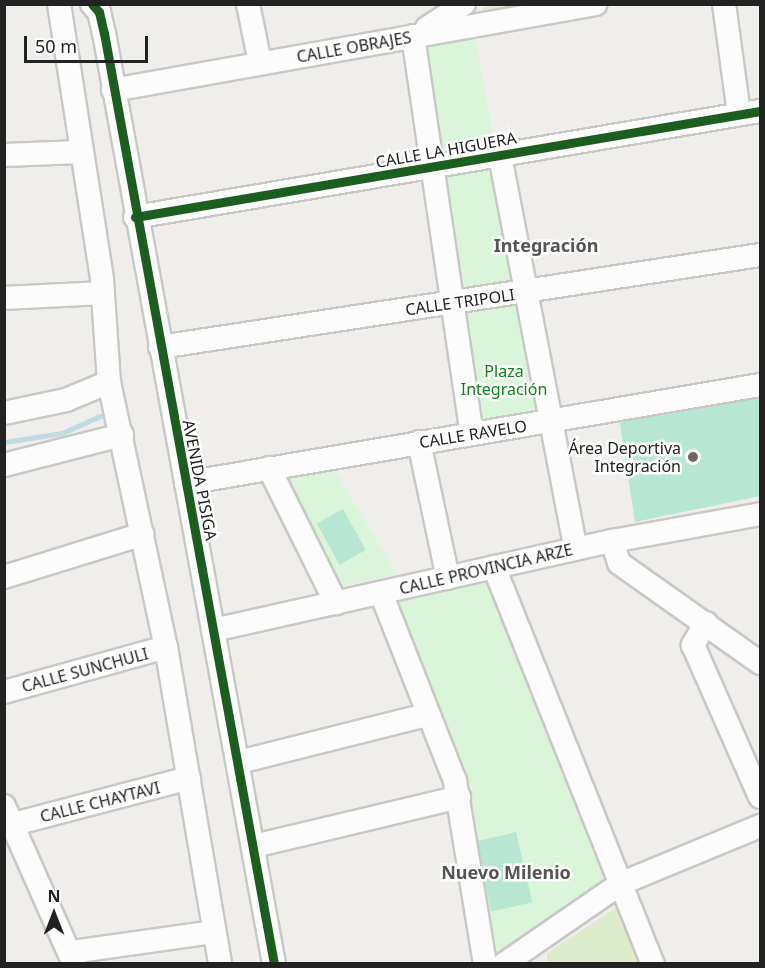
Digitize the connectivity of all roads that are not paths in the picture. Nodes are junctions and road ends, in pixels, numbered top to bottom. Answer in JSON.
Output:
{"nodes":[{"id":1,"x":59,"y":4,"type":"edge"},
{"id":2,"x":92,"y":4,"type":"edge"},
{"id":3,"x":248,"y":4,"type":"edge"},
{"id":4,"x":464,"y":4,"type":"edge"},
{"id":5,"x":596,"y":4,"type":"edge"},
{"id":6,"x":724,"y":4,"type":"edge"},
{"id":7,"x":413,"y":36,"type":"junction"},
{"id":8,"x":260,"y":63,"type":"junction"},
{"id":9,"x":113,"y":90,"type":"junction"},
{"id":10,"x":750,"y":112,"type":"edge"},
{"id":11,"x":82,"y":152,"type":"junction"},
{"id":12,"x":4,"y":155,"type":"edge"},
{"id":13,"x":500,"y":156,"type":"junction"},
{"id":14,"x":433,"y":168,"type":"junction"},
{"id":15,"x":135,"y":217,"type":"junction"},
{"id":16,"x":760,"y":255,"type":"edge"},
{"id":17,"x":525,"y":292,"type":"junction"},
{"id":18,"x":103,"y":293,"type":"junction"},
{"id":19,"x":4,"y":298,"type":"edge"},
{"id":20,"x":453,"y":302,"type":"junction"},
{"id":21,"x":160,"y":347,"type":"junction"},
{"id":22,"x":110,"y":382,"type":"junction"},
{"id":23,"x":760,"y":385,"type":"edge"},
{"id":24,"x":4,"y":413,"type":"edge"},
{"id":25,"x":550,"y":421,"type":"junction"},
{"id":26,"x":472,"y":434,"type":"junction"},
{"id":27,"x":122,"y":435,"type":"junction"},
{"id":28,"x":419,"y":442,"type":"junction"},
{"id":29,"x":4,"y":465,"type":"edge"},
{"id":30,"x":270,"y":468,"type":"junction"},
{"id":31,"x":186,"y":483,"type":"junction"},
{"id":32,"x":760,"y":514,"type":"edge"},
{"id":33,"x":143,"y":534,"type":"junction"},
{"id":34,"x":612,"y":541,"type":"junction"},
{"id":35,"x":576,"y":549,"type":"junction"},
{"id":36,"x":494,"y":567,"type":"junction"},
{"id":37,"x":4,"y":577,"type":"edge"},
{"id":38,"x":448,"y":578,"type":"junction"},
{"id":39,"x":381,"y":593,"type":"junction"},
{"id":40,"x":336,"y":603,"type":"junction"},
{"id":41,"x":706,"y":623,"type":"junction"},
{"id":42,"x":213,"y":630,"type":"junction"},
{"id":43,"x":166,"y":647,"type":"junction"},
{"id":44,"x":760,"y":663,"type":"edge"},
{"id":45,"x":4,"y":692,"type":"edge"},
{"id":46,"x":426,"y":715,"type":"junction"},
{"id":47,"x":239,"y":762,"type":"junction"},
{"id":48,"x":189,"y":778,"type":"junction"},
{"id":49,"x":459,"y":797,"type":"junction"},
{"id":50,"x":760,"y":797,"type":"edge"},
{"id":51,"x":7,"y":815,"type":"edge"},
{"id":52,"x":760,"y":826,"type":"edge"},
{"id":53,"x":254,"y":846,"type":"junction"},
{"id":54,"x":620,"y":884,"type":"junction"},
{"id":55,"x":213,"y":932,"type":"junction"},
{"id":56,"x":537,"y":940,"type":"junction"},
{"id":57,"x":72,"y":958,"type":"edge"},
{"id":58,"x":220,"y":963,"type":"edge"},
{"id":59,"x":274,"y":963,"type":"edge"},
{"id":60,"x":485,"y":963,"type":"edge"},
{"id":61,"x":504,"y":963,"type":"edge"},
{"id":62,"x":537,"y":963,"type":"edge"},
{"id":63,"x":653,"y":963,"type":"edge"}],
"edges":[{"from":1,"to":11,"type":"street"},
{"from":2,"to":9,"type":"street","name":"AVENIDA PISIGA"},
{"from":3,"to":8,"type":"street"},
{"from":4,"to":7,"type":"street"},
{"from":5,"to":7,"type":"street","name":"CALLE OBRAJES"},
{"from":6,"to":10,"type":"street"},
{"from":7,"to":8,"type":"street","name":"CALLE OBRAJES"},
{"from":7,"to":14,"type":"street"},
{"from":8,"to":9,"type":"street","name":"CALLE OBRAJES"},
{"from":9,"to":15,"type":"street","name":"AVENIDA PISIGA"},
{"from":10,"to":13,"type":"street","name":"CALLE LA HIGUERA"},
{"from":11,"to":12,"type":"street"},
{"from":11,"to":18,"type":"street"},
{"from":13,"to":14,"type":"street","name":"CALLE LA HIGUERA"},
{"from":13,"to":17,"type":"street"},
{"from":14,"to":15,"type":"street","name":"CALLE LA HIGUERA"},
{"from":14,"to":20,"type":"street"},
{"from":15,"to":21,"type":"street","name":"AVENIDA PISIGA"},
{"from":16,"to":17,"type":"street","name":"CALLE TRIPOLI"},
{"from":17,"to":20,"type":"street","name":"CALLE TRIPOLI"},
{"from":17,"to":25,"type":"street"},
{"from":18,"to":19,"type":"street"},
{"from":18,"to":22,"type":"street"},
{"from":20,"to":21,"type":"street","name":"CALLE TRIPOLI"},
{"from":20,"to":26,"type":"street"},
{"from":21,"to":31,"type":"street","name":"AVENIDA PISIGA"},
{"from":22,"to":24,"type":"street"},
{"from":22,"to":27,"type":"street"},
{"from":23,"to":25,"type":"street","name":"CALLE RAVELO"},
{"from":25,"to":26,"type":"street","name":"CALLE RAVELO"},
{"from":25,"to":35,"type":"street"},
{"from":26,"to":28,"type":"street","name":"CALLE RAVELO"},
{"from":27,"to":29,"type":"street"},
{"from":27,"to":33,"type":"street"},
{"from":28,"to":30,"type":"street","name":"CALLE RAVELO"},
{"from":28,"to":38,"type":"street"},
{"from":30,"to":31,"type":"street","name":"CALLE RAVELO"},
{"from":30,"to":40,"type":"street"},
{"from":31,"to":42,"type":"street","name":"AVENIDA PISIGA"},
{"from":32,"to":34,"type":"street","name":"CALLE PROVINCIA ARZE"},
{"from":33,"to":37,"type":"street"},
{"from":33,"to":43,"type":"street"},
{"from":34,"to":35,"type":"street","name":"CALLE PROVINCIA ARZE"},
{"from":34,"to":41,"type":"street"},
{"from":35,"to":36,"type":"street","name":"CALLE PROVINCIA ARZE"},
{"from":36,"to":38,"type":"street","name":"CALLE PROVINCIA ARZE"},
{"from":36,"to":54,"type":"street"},
{"from":38,"to":39,"type":"street","name":"CALLE PROVINCIA ARZE"},
{"from":39,"to":40,"type":"street","name":"CALLE PROVINCIA ARZE"},
{"from":39,"to":46,"type":"street"},
{"from":40,"to":42,"type":"street","name":"CALLE PROVINCIA ARZE"},
{"from":41,"to":44,"type":"street"},
{"from":41,"to":50,"type":"street"},
{"from":42,"to":47,"type":"street","name":"AVENIDA PISIGA"},
{"from":43,"to":45,"type":"street","name":"CALLE SUNCHULI"},
{"from":43,"to":48,"type":"street"},
{"from":46,"to":47,"type":"street"},
{"from":46,"to":49,"type":"street"},
{"from":47,"to":53,"type":"street","name":"AVENIDA PISIGA"},
{"from":48,"to":51,"type":"street","name":"CALLE CHAYTAVI"},
{"from":48,"to":55,"type":"street"},
{"from":49,"to":53,"type":"street"},
{"from":49,"to":60,"type":"street"},
{"from":51,"to":57,"type":"street"},
{"from":52,"to":54,"type":"street"},
{"from":53,"to":59,"type":"street","name":"AVENIDA PISIGA"},
{"from":54,"to":56,"type":"street"},
{"from":54,"to":63,"type":"street"},
{"from":55,"to":57,"type":"street"},
{"from":55,"to":58,"type":"street"},
{"from":56,"to":61,"type":"street"},
{"from":56,"to":62,"type":"street"}]}
